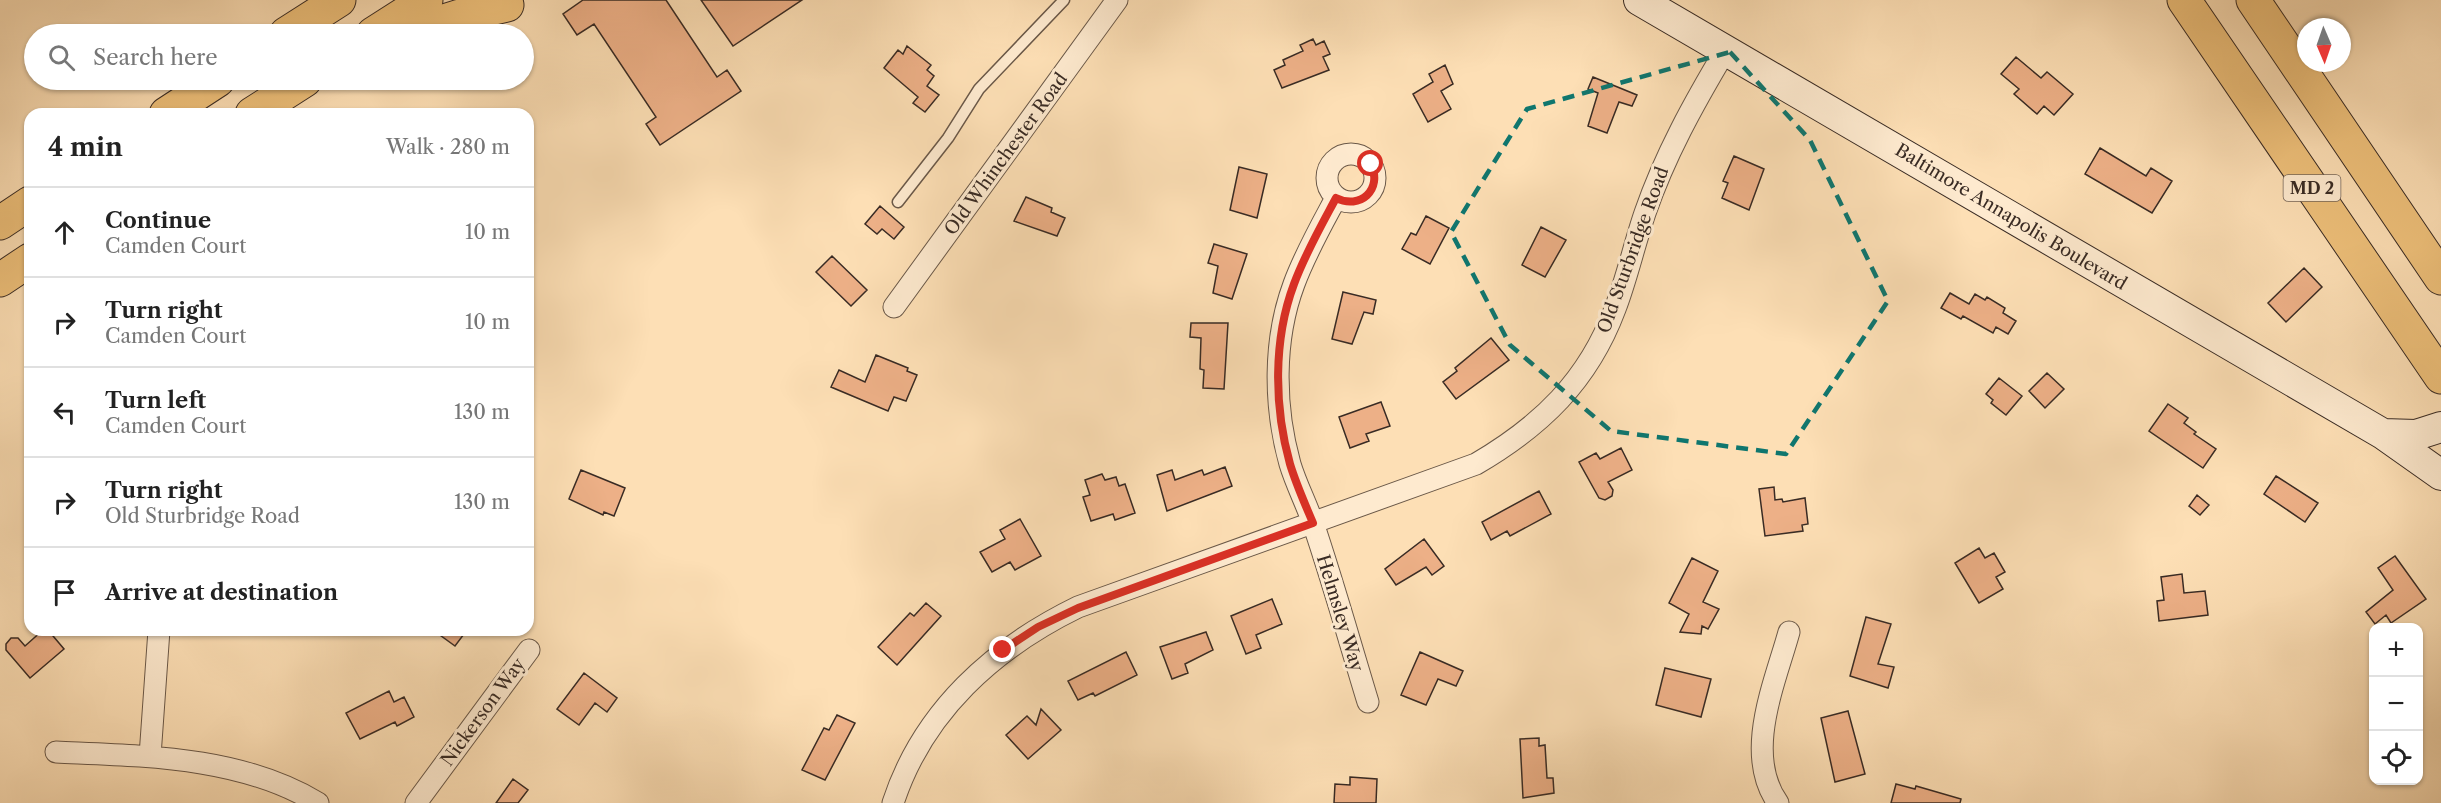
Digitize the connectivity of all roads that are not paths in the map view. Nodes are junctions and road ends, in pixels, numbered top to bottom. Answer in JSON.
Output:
{"nodes":[{"id":1,"x":339,"y":0,"type":"edge"},
{"id":2,"x":426,"y":0,"type":"edge"},
{"id":3,"x":1064,"y":0,"type":"edge"},
{"id":4,"x":1117,"y":0,"type":"edge"},
{"id":5,"x":1639,"y":0,"type":"edge"},
{"id":6,"x":2253,"y":0,"type":"edge"},
{"id":7,"x":2264,"y":0,"type":"edge"},
{"id":8,"x":507,"y":2,"type":"edge"},
{"id":9,"x":2188,"y":9,"type":"edge"},
{"id":10,"x":302,"y":24,"type":"edge"},
{"id":11,"x":389,"y":24,"type":"edge"},
{"id":12,"x":435,"y":24,"type":"edge"},
{"id":13,"x":1725,"y":51,"type":"junction"},
{"id":14,"x":203,"y":90,"type":"edge"},
{"id":15,"x":289,"y":90,"type":"edge"},
{"id":16,"x":2317,"y":93,"type":"junction"},
{"id":17,"x":175,"y":108,"type":"edge"},
{"id":18,"x":261,"y":108,"type":"edge"},
{"id":19,"x":1336,"y":198,"type":"dead end"},
{"id":20,"x":898,"y":202,"type":"dead end"},
{"id":21,"x":24,"y":207,"type":"edge"},
{"id":22,"x":0,"y":223,"type":"edge"},
{"id":23,"x":24,"y":264,"type":"edge"},
{"id":24,"x":2441,"y":278,"type":"edge"},
{"id":25,"x":0,"y":280,"type":"edge"},
{"id":26,"x":894,"y":307,"type":"dead end"},
{"id":27,"x":2441,"y":376,"type":"edge"},
{"id":28,"x":2441,"y":427,"type":"edge"},
{"id":29,"x":2383,"y":434,"type":"junction"},
{"id":30,"x":2441,"y":475,"type":"edge"},
{"id":31,"x":1313,"y":523,"type":"junction"},
{"id":32,"x":1789,"y":632,"type":"dead end"},
{"id":33,"x":159,"y":636,"type":"edge"},
{"id":34,"x":529,"y":650,"type":"dead end"},
{"id":35,"x":1368,"y":702,"type":"dead end"},
{"id":36,"x":56,"y":752,"type":"dead end"},
{"id":37,"x":150,"y":756,"type":"junction"},
{"id":38,"x":318,"y":803,"type":"edge"},
{"id":39,"x":416,"y":803,"type":"edge"},
{"id":40,"x":893,"y":803,"type":"edge"},
{"id":41,"x":1778,"y":803,"type":"edge"}],
"edges":[{"from":1,"to":10,"type":"highway"},
{"from":2,"to":11,"type":"highway"},
{"from":3,"to":20,"type":"lane"},
{"from":4,"to":26,"type":"street","name":"Old Whinchester Road"},
{"from":5,"to":13,"type":"street","name":"Baltimore Annapolis Boulevard"},
{"from":6,"to":16,"type":"highway"},
{"from":7,"to":16,"type":"highway"},
{"from":8,"to":12,"type":"highway"},
{"from":9,"to":27,"type":"highway","number":"MD 2"},
{"from":13,"to":29,"type":"street","name":"Baltimore Annapolis Boulevard"},
{"from":13,"to":31,"type":"street","name":"Old Sturbridge Road"},
{"from":14,"to":17,"type":"highway"},
{"from":15,"to":18,"type":"highway"},
{"from":16,"to":24,"type":"highway","number":"MD 2"},
{"from":19,"to":31,"type":"street","name":"Helmsley Way"},
{"from":21,"to":22,"type":"highway"},
{"from":23,"to":25,"type":"highway"},
{"from":28,"to":29,"type":"street","name":"Baltimore Annapolis Boulevard"},
{"from":29,"to":30,"type":"street","name":"Baltimore Annapolis Boulevard"},
{"from":31,"to":35,"type":"street","name":"Helmsley Way"},
{"from":31,"to":40,"type":"street","name":"Old Sturbridge Road"},
{"from":32,"to":41,"type":"street"},
{"from":33,"to":37,"type":"street"},
{"from":34,"to":39,"type":"street","name":"Nickerson Way"},
{"from":36,"to":37,"type":"street"},
{"from":37,"to":38,"type":"street"}]}
